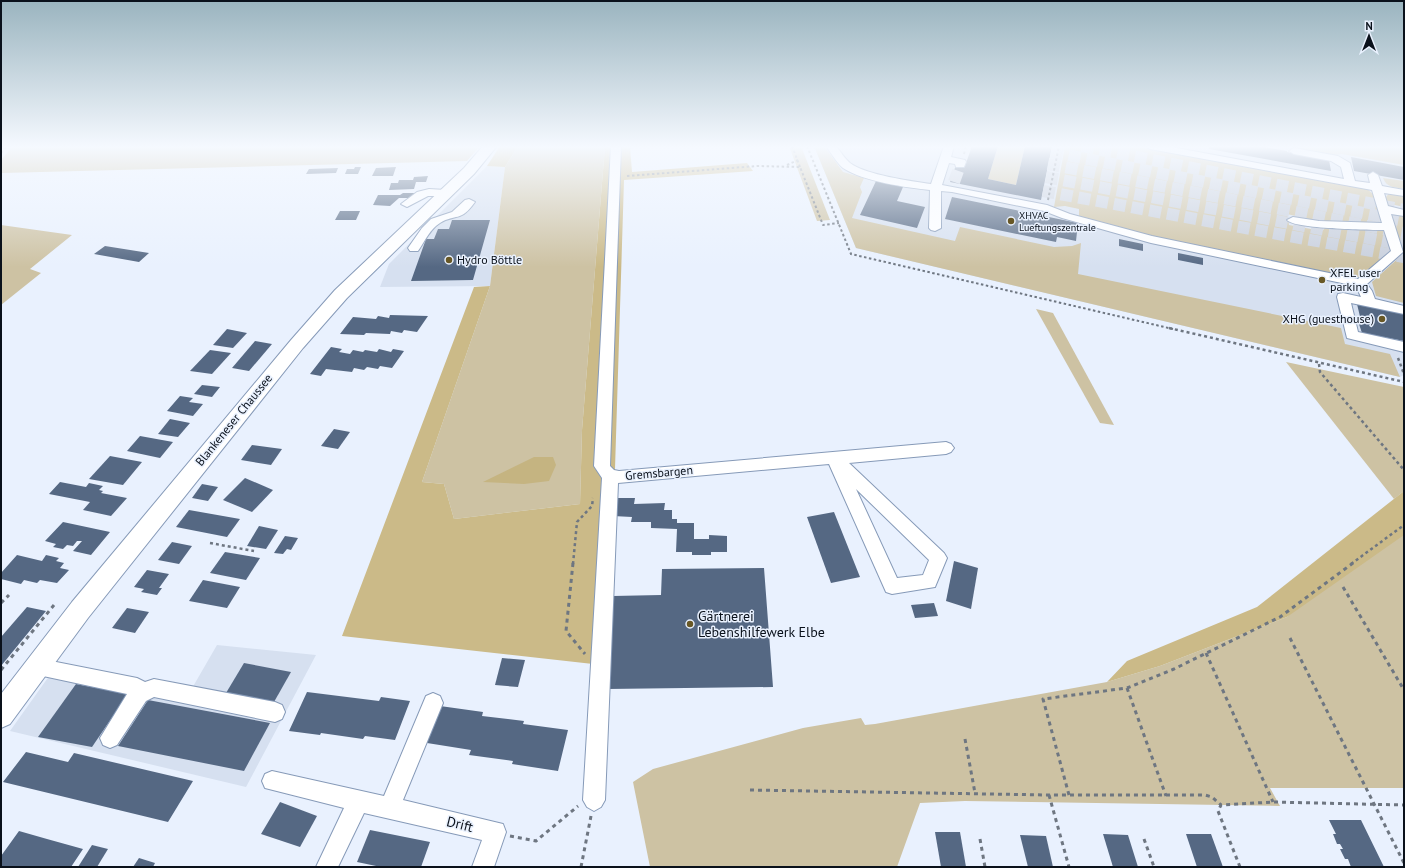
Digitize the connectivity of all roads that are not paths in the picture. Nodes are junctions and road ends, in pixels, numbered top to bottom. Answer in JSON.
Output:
{"nodes":[{"id":1,"x":936,"y":186,"type":"edge"},
{"id":2,"x":453,"y":187,"type":"edge"},
{"id":3,"x":614,"y":187,"type":"edge"},
{"id":4,"x":959,"y":187,"type":"edge"},
{"id":5,"x":1373,"y":187,"type":"edge"},
{"id":6,"x":1376,"y":187,"type":"junction"},
{"id":7,"x":446,"y":193,"type":"junction"},
{"id":8,"x":1404,"y":193,"type":"edge"},
{"id":9,"x":469,"y":202,"type":"dead end"},
{"id":10,"x":407,"y":204,"type":"dead end"},
{"id":11,"x":1384,"y":209,"type":"junction"},
{"id":12,"x":1404,"y":213,"type":"edge"},
{"id":13,"x":429,"y":219,"type":"junction"},
{"id":14,"x":1293,"y":220,"type":"dead end"},
{"id":15,"x":1389,"y":227,"type":"junction"},
{"id":16,"x":935,"y":228,"type":"dead end"},
{"id":17,"x":414,"y":248,"type":"dead end"},
{"id":18,"x":1360,"y":283,"type":"junction"},
{"id":19,"x":1369,"y":303,"type":"junction"},
{"id":20,"x":1404,"y":310,"type":"edge"},
{"id":21,"x":1404,"y":347,"type":"edge"},
{"id":22,"x":946,"y":448,"type":"dead end"},
{"id":23,"x":834,"y":458,"type":"junction"},
{"id":24,"x":608,"y":474,"type":"junction"},
{"id":25,"x":36,"y":667,"type":"junction"},
{"id":26,"x":139,"y":694,"type":"junction"},
{"id":27,"x":433,"y":703,"type":"dead end"},
{"id":28,"x":275,"y":712,"type":"dead end"},
{"id":29,"x":1,"y":715,"type":"edge"},
{"id":30,"x":110,"y":738,"type":"dead end"},
{"id":31,"x":272,"y":781,"type":"dead end"},
{"id":32,"x":359,"y":800,"type":"junction"},
{"id":33,"x":584,"y":806,"type":"road end"},
{"id":34,"x":390,"y":807,"type":"junction"},
{"id":35,"x":327,"y":867,"type":"edge"},
{"id":36,"x":483,"y":867,"type":"edge"}],
"edges":[{"from":1,"to":16,"type":"street"},
{"from":2,"to":7,"type":"main road","name":"Blankeneser Chaussee"},
{"from":3,"to":24,"type":"street"},
{"from":4,"to":18,"type":"street"},
{"from":5,"to":6,"type":"street"},
{"from":6,"to":8,"type":"street"},
{"from":6,"to":11,"type":"street"},
{"from":7,"to":10,"type":"street"},
{"from":7,"to":13,"type":"main road","name":"Blankeneser Chaussee"},
{"from":9,"to":13,"type":"street"},
{"from":11,"to":12,"type":"street"},
{"from":11,"to":15,"type":"street"},
{"from":13,"to":17,"type":"street"},
{"from":13,"to":25,"type":"main road","name":"Blankeneser Chaussee"},
{"from":14,"to":15,"type":"street"},
{"from":15,"to":18,"type":"street"},
{"from":18,"to":19,"type":"street"},
{"from":19,"to":20,"type":"street"},
{"from":19,"to":21,"type":"street"},
{"from":22,"to":23,"type":"street","name":"Gremsbargen"},
{"from":23,"to":23,"type":"street"},
{"from":23,"to":24,"type":"street","name":"Gremsbargen"},
{"from":24,"to":33,"type":"street"},
{"from":25,"to":26,"type":"street"},
{"from":25,"to":29,"type":"main road","name":"Blankeneser Chaussee"},
{"from":26,"to":28,"type":"street"},
{"from":26,"to":30,"type":"street"},
{"from":27,"to":34,"type":"street"},
{"from":31,"to":32,"type":"street","name":"Drift"},
{"from":32,"to":34,"type":"street","name":"Drift"},
{"from":32,"to":35,"type":"street"},
{"from":34,"to":36,"type":"street","name":"Drift"}]}
